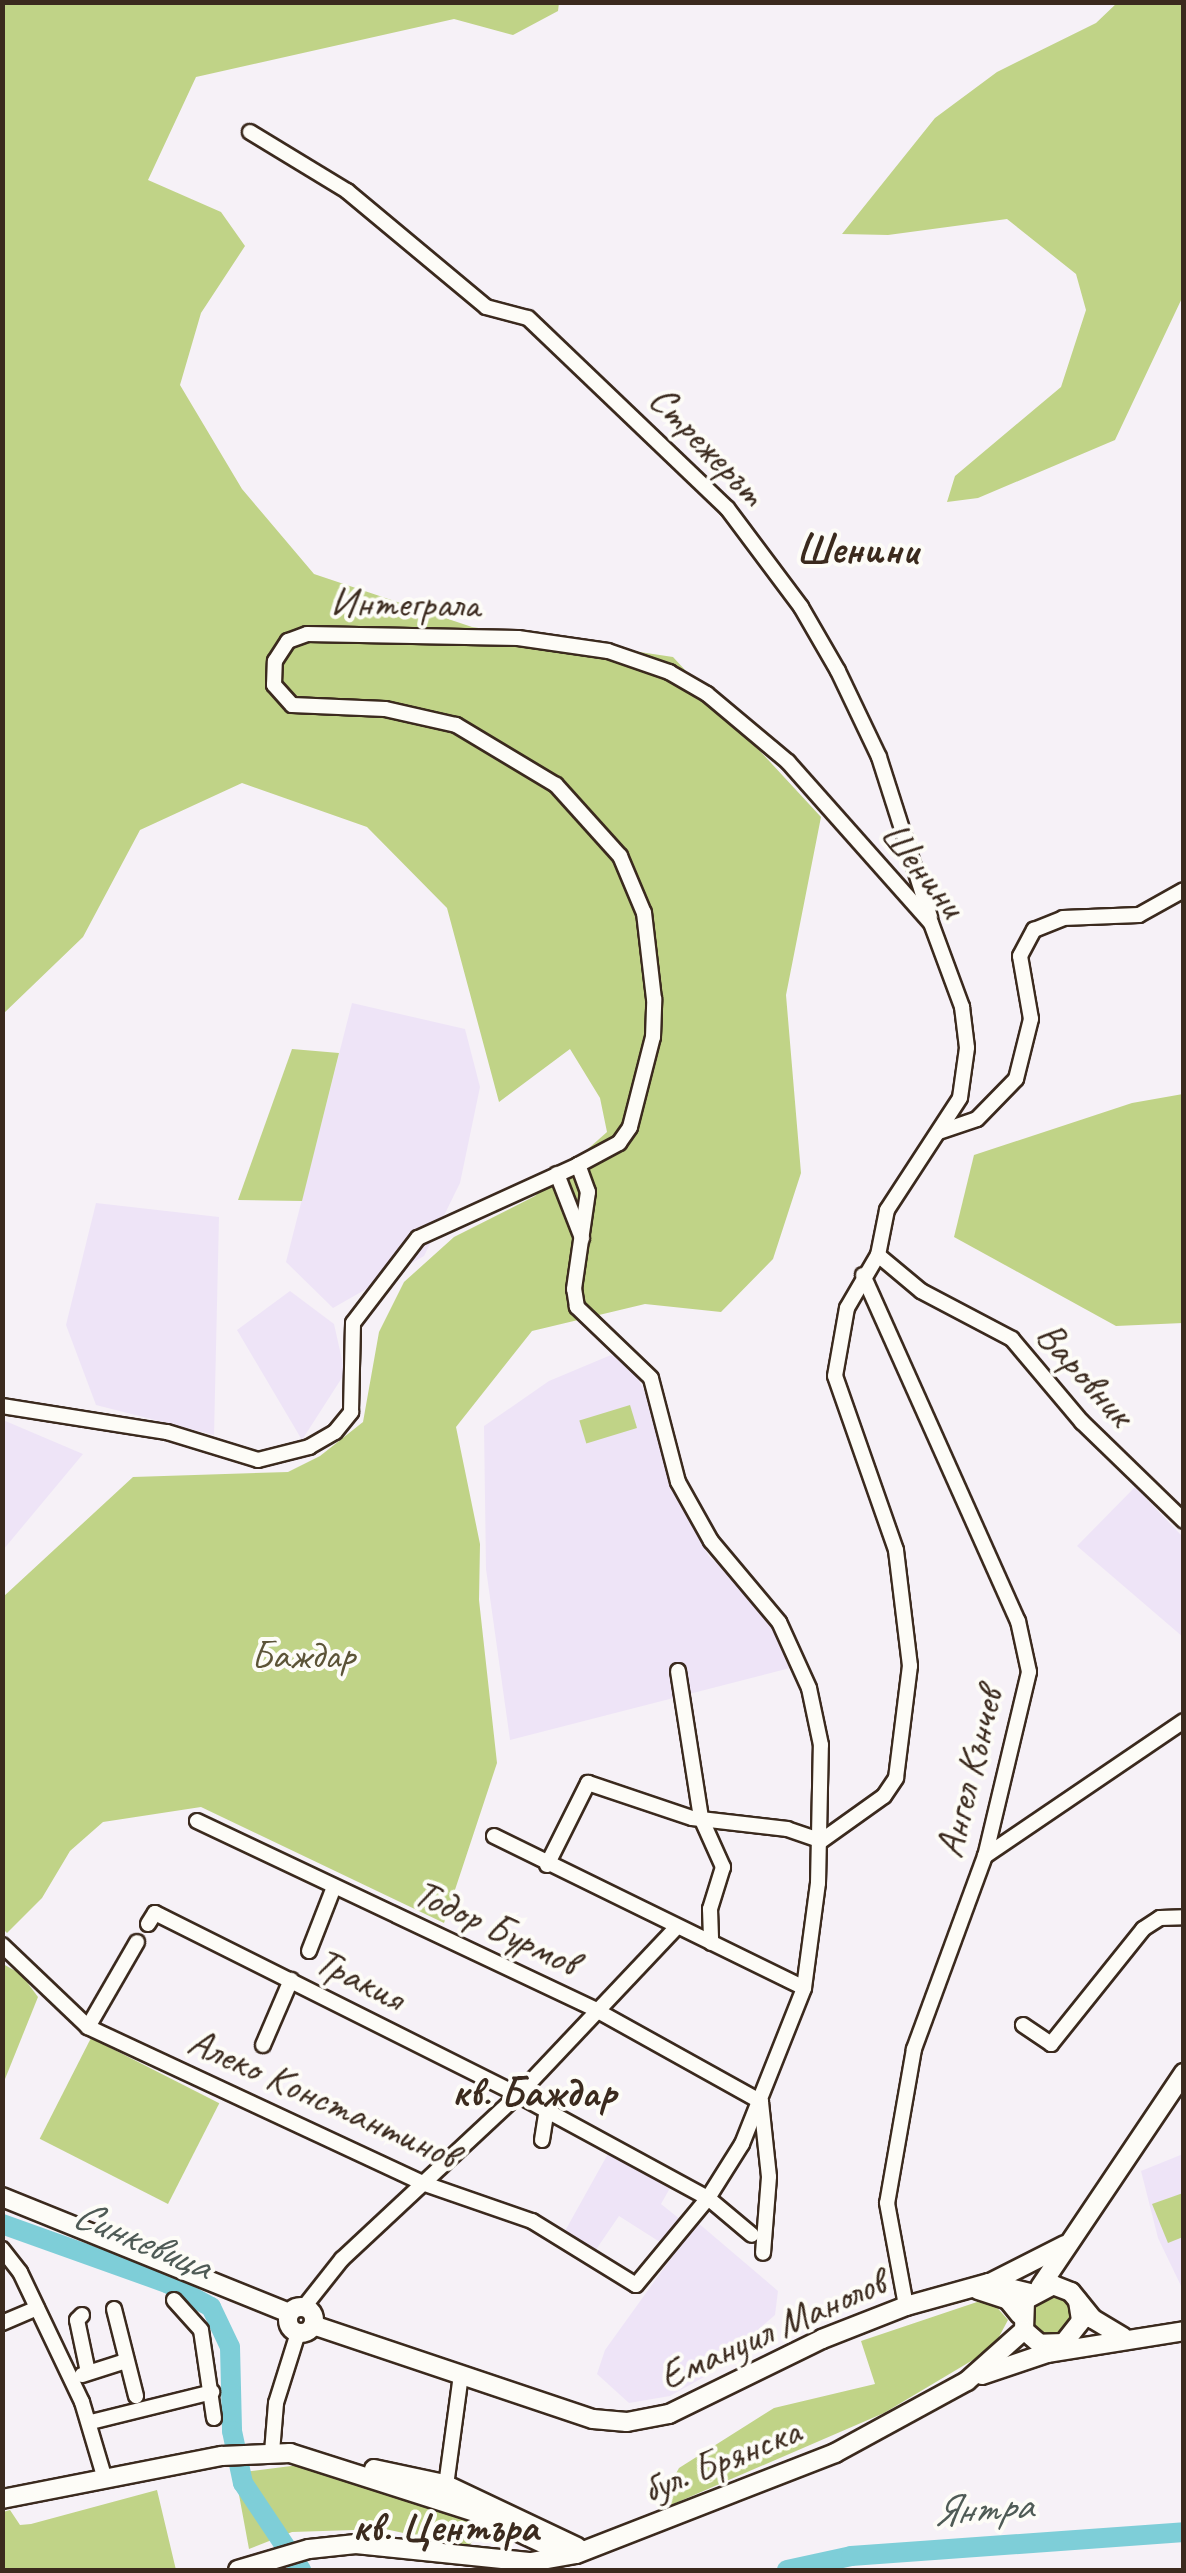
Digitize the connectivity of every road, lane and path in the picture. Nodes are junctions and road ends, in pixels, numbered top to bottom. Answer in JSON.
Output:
{"nodes":[{"id":1,"x":250,"y":132,"type":"dead end"},
{"id":2,"x":842,"y":822,"type":"joint"},
{"id":3,"x":1184,"y":890,"type":"edge"},
{"id":4,"x":931,"y":923,"type":"junction"},
{"id":5,"x":939,"y":1132,"type":"junction"},
{"id":6,"x":578,"y":1165,"type":"junction"},
{"id":7,"x":557,"y":1174,"type":"junction"},
{"id":8,"x":584,"y":1244,"type":"junction"},
{"id":9,"x":878,"y":1255,"type":"junction"},
{"id":10,"x":863,"y":1275,"type":"junction"},
{"id":11,"x":2,"y":1406,"type":"edge"},
{"id":12,"x":1184,"y":1521,"type":"edge"},
{"id":13,"x":678,"y":1672,"type":"dead end"},
{"id":14,"x":1184,"y":1722,"type":"edge"},
{"id":15,"x":702,"y":1818,"type":"junction"},
{"id":16,"x":197,"y":1821,"type":"dead end"},
{"id":17,"x":494,"y":1836,"type":"dead end"},
{"id":18,"x":821,"y":1841,"type":"junction"},
{"id":19,"x":985,"y":1856,"type":"junction"},
{"id":20,"x":548,"y":1865,"type":"junction"},
{"id":21,"x":334,"y":1887,"type":"junction"},
{"id":22,"x":1184,"y":1916,"type":"edge"},
{"id":23,"x":148,"y":1924,"type":"dead end"},
{"id":24,"x":675,"y":1929,"type":"junction"},
{"id":25,"x":137,"y":1942,"type":"dead end"},
{"id":26,"x":711,"y":1944,"type":"junction"},
{"id":27,"x":2,"y":1945,"type":"edge"},
{"id":28,"x":309,"y":1950,"type":"dead end"},
{"id":29,"x":291,"y":1980,"type":"junction"},
{"id":30,"x":804,"y":1988,"type":"junction"},
{"id":31,"x":596,"y":2010,"type":"junction"},
{"id":32,"x":1023,"y":2025,"type":"dead end"},
{"id":33,"x":88,"y":2027,"type":"junction"},
{"id":34,"x":263,"y":2044,"type":"dead end"},
{"id":35,"x":1184,"y":2072,"type":"edge"},
{"id":36,"x":518,"y":2095,"type":"junction"},
{"id":37,"x":761,"y":2102,"type":"junction"},
{"id":38,"x":547,"y":2110,"type":"junction"},
{"id":39,"x":542,"y":2140,"type":"dead end"},
{"id":40,"x":422,"y":2184,"type":"junction"},
{"id":41,"x":2,"y":2197,"type":"edge"},
{"id":42,"x":708,"y":2198,"type":"junction"},
{"id":43,"x":752,"y":2235,"type":"dead end"},
{"id":44,"x":1074,"y":2240,"type":"junction"},
{"id":45,"x":2,"y":2249,"type":"edge"},
{"id":46,"x":763,"y":2253,"type":"dead end"},
{"id":47,"x":981,"y":2286,"type":"junction"},
{"id":48,"x":1035,"y":2290,"type":"junction"},
{"id":49,"x":1072,"y":2295,"type":"junction"},
{"id":50,"x":174,"y":2300,"type":"dead end"},
{"id":51,"x":906,"y":2306,"type":"junction"},
{"id":52,"x":37,"y":2308,"type":"junction"},
{"id":53,"x":114,"y":2309,"type":"dead end"},
{"id":54,"x":297,"y":2310,"type":"junction"},
{"id":55,"x":82,"y":2315,"type":"dead end"},
{"id":56,"x":1022,"y":2322,"type":"junction"},
{"id":57,"x":2,"y":2323,"type":"edge"},
{"id":58,"x":306,"y":2329,"type":"junction"},
{"id":59,"x":1184,"y":2331,"type":"edge"},
{"id":60,"x":1129,"y":2337,"type":"junction"},
{"id":61,"x":1055,"y":2344,"type":"junction"},
{"id":62,"x":126,"y":2361,"type":"junction"},
{"id":63,"x":984,"y":2368,"type":"junction"},
{"id":64,"x":88,"y":2372,"type":"junction"},
{"id":65,"x":461,"y":2375,"type":"junction"},
{"id":66,"x":72,"y":2379,"type":"junction"},
{"id":67,"x":967,"y":2380,"type":"junction"},
{"id":68,"x":212,"y":2392,"type":"junction"},
{"id":69,"x":136,"y":2396,"type":"dead end"},
{"id":70,"x":214,"y":2418,"type":"dead end"},
{"id":71,"x":91,"y":2422,"type":"junction"},
{"id":72,"x":267,"y":2452,"type":"junction"},
{"id":73,"x":105,"y":2479,"type":"junction"},
{"id":74,"x":446,"y":2493,"type":"junction"},
{"id":75,"x":2,"y":2499,"type":"edge"},
{"id":76,"x":516,"y":2524,"type":"junction"},
{"id":77,"x":587,"y":2550,"type":"junction"},
{"id":78,"x":568,"y":2556,"type":"junction"},
{"id":79,"x":491,"y":2560,"type":"junction"},
{"id":80,"x":532,"y":2566,"type":"edge"},
{"id":81,"x":238,"y":2570,"type":"edge"}],
"edges":[{"from":1,"to":4,"type":"street","name":"Стрежерът"},
{"from":2,"to":4,"type":"street","name":"Шенини"},
{"from":2,"to":6,"type":"street","name":"Интеграла"},
{"from":3,"to":5,"type":"street"},
{"from":4,"to":5,"type":"street","name":"Шенини"},
{"from":5,"to":9,"type":"street","name":"Шенини"},
{"from":6,"to":7,"type":"street"},
{"from":6,"to":8,"type":"street"},
{"from":7,"to":8,"type":"street"},
{"from":7,"to":11,"type":"street"},
{"from":8,"to":18,"type":"street"},
{"from":9,"to":10,"type":"street"},
{"from":9,"to":12,"type":"street","name":"Варовник"},
{"from":10,"to":18,"type":"street"},
{"from":10,"to":19,"type":"street","name":"Ангел Кънчев"},
{"from":13,"to":15,"type":"street"},
{"from":14,"to":19,"type":"street"},
{"from":15,"to":18,"type":"street"},
{"from":15,"to":20,"type":"street"},
{"from":15,"to":26,"type":"street"},
{"from":16,"to":21,"type":"street","name":"Тодор Бурмов"},
{"from":17,"to":20,"type":"street"},
{"from":18,"to":30,"type":"street"},
{"from":19,"to":51,"type":"street","name":"Ангел Кънчев"},
{"from":20,"to":24,"type":"street"},
{"from":21,"to":28,"type":"street"},
{"from":21,"to":31,"type":"street","name":"Тодор Бурмов"},
{"from":22,"to":32,"type":"street"},
{"from":23,"to":29,"type":"street","name":"Тракия"},
{"from":24,"to":26,"type":"street"},
{"from":24,"to":31,"type":"street"},
{"from":25,"to":33,"type":"street"},
{"from":26,"to":30,"type":"street"},
{"from":27,"to":33,"type":"street","name":"Алеко Константинов"},
{"from":29,"to":34,"type":"street"},
{"from":29,"to":36,"type":"street","name":"Тракия"},
{"from":30,"to":37,"type":"street"},
{"from":31,"to":36,"type":"street"},
{"from":31,"to":37,"type":"street","name":"Тодор Бурмов"},
{"from":33,"to":40,"type":"street","name":"Алеко Константинов"},
{"from":35,"to":44,"type":"main road"},
{"from":36,"to":38,"type":"street","name":"Тракия"},
{"from":36,"to":40,"type":"street"},
{"from":37,"to":42,"type":"street"},
{"from":37,"to":46,"type":"street"},
{"from":38,"to":39,"type":"street"},
{"from":38,"to":42,"type":"street","name":"Тракия"},
{"from":40,"to":42,"type":"street","name":"Алеко Константинов"},
{"from":40,"to":54,"type":"street"},
{"from":41,"to":54,"type":"main road"},
{"from":42,"to":43,"type":"street","name":"Тракия"},
{"from":44,"to":47,"type":"main road"},
{"from":44,"to":48,"type":"main road"},
{"from":44,"to":49,"type":"main road"},
{"from":45,"to":52,"type":"street"},
{"from":47,"to":48,"type":"main road","name":"Емануил Манолов"},
{"from":47,"to":51,"type":"main road","name":"Емануил Манолов"},
{"from":47,"to":56,"type":"main road"},
{"from":48,"to":49,"type":"main road","name":"Емануил Манолов"},
{"from":48,"to":56,"type":"main road"},
{"from":49,"to":60,"type":"main road"},
{"from":49,"to":61,"type":"main road"},
{"from":50,"to":68,"type":"street"},
{"from":51,"to":65,"type":"main road","name":"Емануил Манолов"},
{"from":52,"to":57,"type":"street"},
{"from":52,"to":66,"type":"street"},
{"from":53,"to":62,"type":"street"},
{"from":54,"to":58,"type":"main road"},
{"from":55,"to":64,"type":"street"},
{"from":56,"to":61,"type":"main road"},
{"from":56,"to":63,"type":"main road"},
{"from":58,"to":65,"type":"main road","name":"Емануил Манолов"},
{"from":58,"to":72,"type":"street"},
{"from":59,"to":60,"type":"main road","name":"бул. Брянска"},
{"from":60,"to":61,"type":"main road"},
{"from":60,"to":67,"type":"main road","name":"бул. Брянска"},
{"from":61,"to":63,"type":"main road"},
{"from":62,"to":64,"type":"street"},
{"from":62,"to":69,"type":"street"},
{"from":63,"to":67,"type":"main road","name":"бул. Брянска"},
{"from":64,"to":66,"type":"street"},
{"from":65,"to":74,"type":"street"},
{"from":66,"to":71,"type":"street"},
{"from":67,"to":77,"type":"main road","name":"бул. Брянска"},
{"from":68,"to":70,"type":"street"},
{"from":68,"to":71,"type":"street"},
{"from":71,"to":73,"type":"street"},
{"from":72,"to":73,"type":"main road"},
{"from":72,"to":74,"type":"main road"},
{"from":73,"to":75,"type":"main road"},
{"from":74,"to":76,"type":"main road"},
{"from":76,"to":77,"type":"main road"},
{"from":76,"to":78,"type":"main road"},
{"from":76,"to":79,"type":"main road"},
{"from":76,"to":80,"type":"street"},
{"from":77,"to":78,"type":"main road","name":"бул. Брянска"},
{"from":78,"to":80,"type":"main road","name":"бул. Брянска"},
{"from":79,"to":80,"type":"main road","name":"бул. Брянска"},
{"from":79,"to":81,"type":"main road","name":"бул. Брянска"}]}
